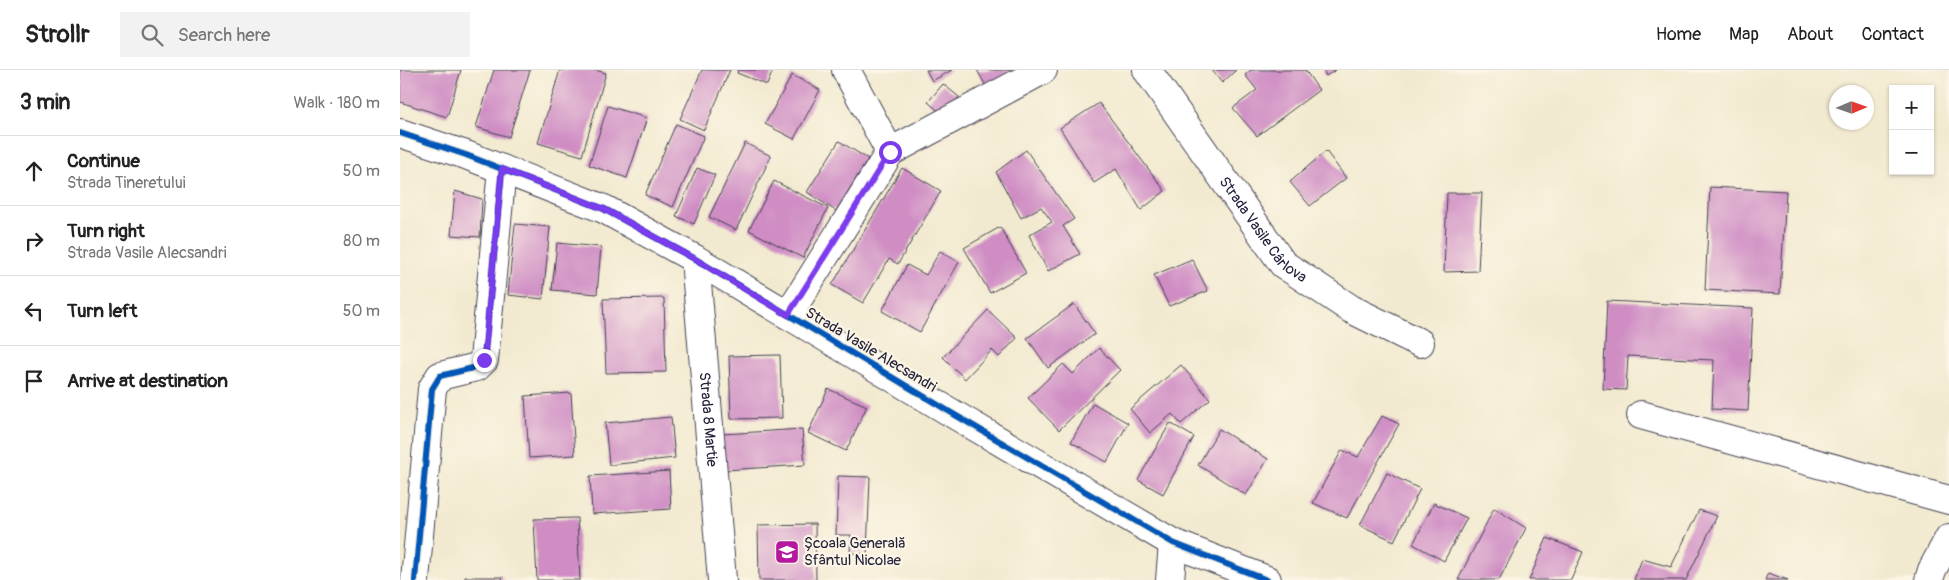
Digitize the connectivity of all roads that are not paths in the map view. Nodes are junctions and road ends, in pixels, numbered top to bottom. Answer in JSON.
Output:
{"nodes":[{"id":1,"x":846,"y":70,"type":"edge"},
{"id":2,"x":1043,"y":70,"type":"edge"},
{"id":3,"x":1146,"y":70,"type":"edge"},
{"id":4,"x":400,"y":133,"type":"edge"},
{"id":5,"x":890,"y":152,"type":"junction"},
{"id":6,"x":502,"y":169,"type":"junction"},
{"id":7,"x":695,"y":259,"type":"junction"},
{"id":8,"x":788,"y":315,"type":"junction"},
{"id":9,"x":1420,"y":343,"type":"dead end"},
{"id":10,"x":1641,"y":415,"type":"dead end"},
{"id":11,"x":1949,"y":500,"type":"edge"},
{"id":12,"x":1949,"y":538,"type":"edge"},
{"id":13,"x":1173,"y":543,"type":"junction"},
{"id":14,"x":415,"y":580,"type":"edge"},
{"id":15,"x":722,"y":580,"type":"edge"},
{"id":16,"x":1170,"y":580,"type":"edge"},
{"id":17,"x":1267,"y":580,"type":"edge"},
{"id":18,"x":1929,"y":580,"type":"edge"}],
"edges":[{"from":1,"to":5,"type":"street"},
{"from":2,"to":5,"type":"street"},
{"from":3,"to":9,"type":"street","name":"Strada Vasile Cârlova"},
{"from":4,"to":6,"type":"street","name":"Strada Vasile Alecsandri"},
{"from":5,"to":8,"type":"street"},
{"from":6,"to":7,"type":"street","name":"Strada Vasile Alecsandri"},
{"from":6,"to":14,"type":"street"},
{"from":7,"to":8,"type":"street","name":"Strada Vasile Alecsandri"},
{"from":7,"to":15,"type":"street","name":"Strada 8 Martie"},
{"from":8,"to":13,"type":"street","name":"Strada Vasile Alecsandri"},
{"from":10,"to":11,"type":"street"},
{"from":12,"to":18,"type":"street"},
{"from":13,"to":16,"type":"street"},
{"from":13,"to":17,"type":"street","name":"Strada Vasile Alecsandri"}]}
